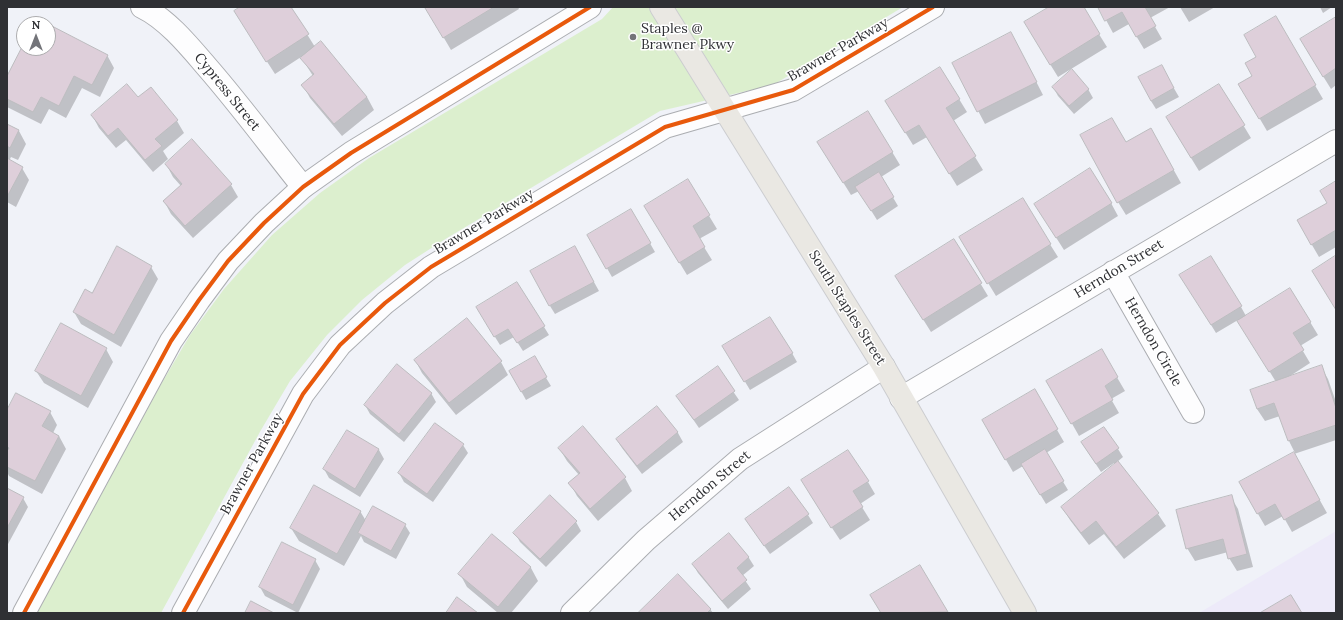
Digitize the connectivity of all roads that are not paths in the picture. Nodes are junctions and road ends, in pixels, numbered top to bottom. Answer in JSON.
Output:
{"nodes":[{"id":1,"x":142,"y":7,"type":"edge"},
{"id":2,"x":590,"y":7,"type":"edge"},
{"id":3,"x":661,"y":7,"type":"edge"},
{"id":4,"x":933,"y":7,"type":"edge"},
{"id":5,"x":725,"y":110,"type":"junction"},
{"id":6,"x":1336,"y":141,"type":"edge"},
{"id":7,"x":302,"y":187,"type":"junction"},
{"id":8,"x":1113,"y":272,"type":"junction"},
{"id":9,"x":884,"y":367,"type":"junction"},
{"id":10,"x":901,"y":398,"type":"junction"},
{"id":11,"x":1193,"y":412,"type":"dead end"},
{"id":12,"x":24,"y":613,"type":"edge"},
{"id":13,"x":183,"y":613,"type":"edge"},
{"id":14,"x":572,"y":613,"type":"edge"},
{"id":15,"x":1025,"y":613,"type":"edge"}],
"edges":[{"from":1,"to":7,"type":"street","name":"Cypress Street"},
{"from":2,"to":7,"type":"street"},
{"from":3,"to":5,"type":"main road","name":"South Staples Street"},
{"from":4,"to":5,"type":"street","name":"Brawner Parkway"},
{"from":5,"to":9,"type":"main road","name":"South Staples Street"},
{"from":5,"to":13,"type":"street","name":"Brawner Parkway"},
{"from":6,"to":8,"type":"street","name":"Herndon Street"},
{"from":7,"to":12,"type":"street"},
{"from":8,"to":10,"type":"street","name":"Herndon Street"},
{"from":8,"to":11,"type":"street","name":"Herndon Circle"},
{"from":9,"to":10,"type":"main road","name":"South Staples Street"},
{"from":9,"to":14,"type":"street","name":"Herndon Street"},
{"from":10,"to":15,"type":"main road","name":"South Staples Street"}]}
